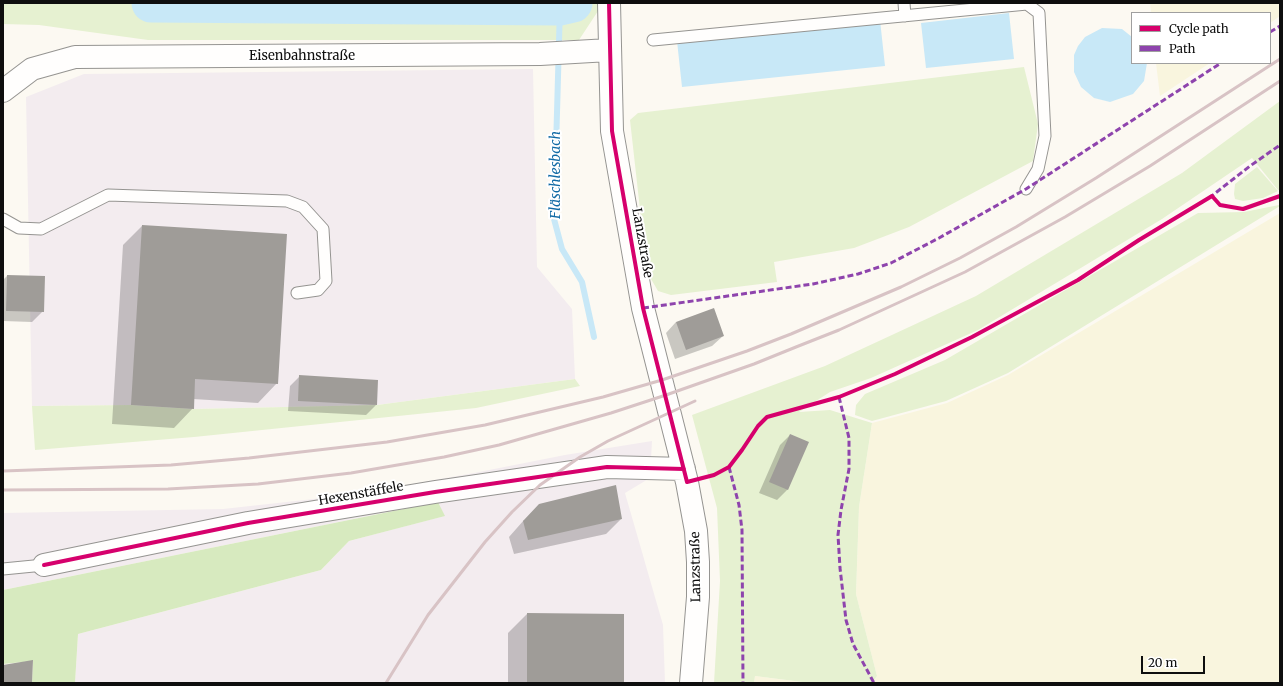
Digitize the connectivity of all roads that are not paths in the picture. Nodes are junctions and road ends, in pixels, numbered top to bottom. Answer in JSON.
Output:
{"nodes":[{"id":1,"x":609,"y":3,"type":"edge"},
{"id":2,"x":904,"y":3,"type":"edge"},
{"id":3,"x":905,"y":16,"type":"junction"},
{"id":4,"x":653,"y":40,"type":"dead end"},
{"id":5,"x":609,"y":50,"type":"junction"},
{"id":6,"x":3,"y":91,"type":"edge"},
{"id":7,"x":1026,"y":189,"type":"dead end"},
{"id":8,"x":3,"y":219,"type":"edge"},
{"id":9,"x":297,"y":293,"type":"dead end"},
{"id":10,"x":684,"y":469,"type":"junction"},
{"id":11,"x":44,"y":565,"type":"joint"},
{"id":12,"x":3,"y":568,"type":"edge"},
{"id":13,"x":691,"y":683,"type":"edge"}],
"edges":[{"from":1,"to":5,"type":"street","name":"Lanzstraße"},
{"from":2,"to":3,"type":"lane"},
{"from":3,"to":4,"type":"lane"},
{"from":3,"to":7,"type":"lane"},
{"from":5,"to":6,"type":"street","name":"Eisenbahnstraße"},
{"from":5,"to":10,"type":"street","name":"Lanzstraße"},
{"from":8,"to":9,"type":"lane"},
{"from":10,"to":11,"type":"street","name":"Hexenstäffele"},
{"from":10,"to":13,"type":"street","name":"Lanzstraße"},
{"from":11,"to":12,"type":"lane"}]}
